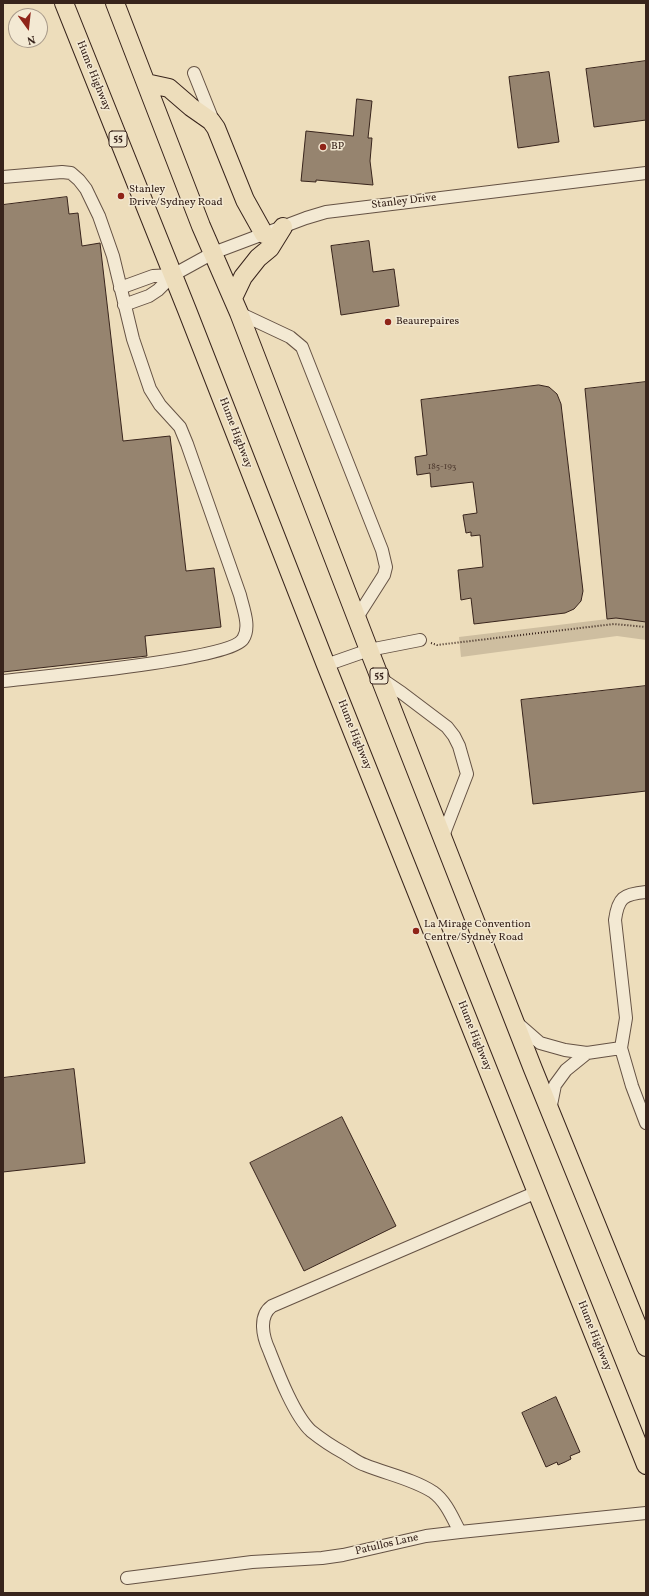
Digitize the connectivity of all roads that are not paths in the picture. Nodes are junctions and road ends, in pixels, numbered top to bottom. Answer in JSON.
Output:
{"nodes":[{"id":1,"x":64,"y":3,"type":"edge"},
{"id":2,"x":115,"y":3,"type":"edge"},
{"id":3,"x":194,"y":73,"type":"dead end"},
{"id":4,"x":146,"y":83,"type":"junction"},
{"id":5,"x":216,"y":128,"type":"junction"},
{"id":6,"x":646,"y":173,"type":"edge"},
{"id":7,"x":3,"y":177,"type":"edge"},
{"id":8,"x":282,"y":227,"type":"junction"},
{"id":9,"x":264,"y":234,"type":"junction"},
{"id":10,"x":213,"y":253,"type":"junction"},
{"id":11,"x":173,"y":275,"type":"junction"},
{"id":12,"x":120,"y":288,"type":"junction"},
{"id":13,"x":124,"y":305,"type":"junction"},
{"id":14,"x":236,"y":306,"type":"junction"},
{"id":15,"x":356,"y":619,"type":"junction"},
{"id":16,"x":420,"y":640,"type":"road end"},
{"id":17,"x":369,"y":650,"type":"junction"},
{"id":18,"x":326,"y":665,"type":"junction"},
{"id":19,"x":380,"y":678,"type":"junction"},
{"id":20,"x":3,"y":681,"type":"edge"},
{"id":21,"x":442,"y":836,"type":"junction"},
{"id":22,"x":646,"y":892,"type":"edge"},
{"id":23,"x":514,"y":1020,"type":"junction"},
{"id":24,"x":621,"y":1048,"type":"junction"},
{"id":25,"x":587,"y":1053,"type":"junction"},
{"id":26,"x":550,"y":1110,"type":"junction"},
{"id":27,"x":646,"y":1123,"type":"edge"},
{"id":28,"x":537,"y":1192,"type":"junction"},
{"id":29,"x":646,"y":1347,"type":"edge"},
{"id":30,"x":646,"y":1466,"type":"edge"},
{"id":31,"x":646,"y":1514,"type":"edge"},
{"id":32,"x":460,"y":1532,"type":"junction"},
{"id":33,"x":127,"y":1578,"type":"dead end"}],
"edges":[{"from":1,"to":11,"type":"highway","name":"Hume Highway","number":"55"},
{"from":2,"to":4,"type":"highway","number":"55"},
{"from":3,"to":5,"type":"street"},
{"from":4,"to":5,"type":"highway"},
{"from":4,"to":10,"type":"highway","number":"55"},
{"from":5,"to":9,"type":"highway"},
{"from":6,"to":8,"type":"street","name":"Stanley Drive"},
{"from":7,"to":12,"type":"street"},
{"from":8,"to":9,"type":"street","name":"Stanley Drive"},
{"from":8,"to":14,"type":"highway"},
{"from":9,"to":10,"type":"street","name":"Stanley Drive"},
{"from":10,"to":11,"type":"street","name":"Stanley Drive"},
{"from":10,"to":14,"type":"highway","number":"55"},
{"from":11,"to":12,"type":"street"},
{"from":11,"to":13,"type":"street"},
{"from":11,"to":18,"type":"highway","name":"Hume Highway","number":"55"},
{"from":12,"to":13,"type":"street"},
{"from":13,"to":20,"type":"street"},
{"from":14,"to":15,"type":"highway","number":"55"},
{"from":14,"to":15,"type":"street"},
{"from":15,"to":17,"type":"highway","number":"55"},
{"from":16,"to":17,"type":"street"},
{"from":17,"to":18,"type":"street"},
{"from":17,"to":19,"type":"highway","number":"55"},
{"from":18,"to":28,"type":"highway","name":"Hume Highway","number":"55"},
{"from":19,"to":21,"type":"highway","number":"55"},
{"from":19,"to":21,"type":"street"},
{"from":21,"to":23,"type":"highway","number":"55"},
{"from":22,"to":24,"type":"street"},
{"from":23,"to":25,"type":"street"},
{"from":23,"to":26,"type":"highway","number":"55"},
{"from":24,"to":25,"type":"street"},
{"from":24,"to":27,"type":"street"},
{"from":25,"to":26,"type":"street"},
{"from":26,"to":29,"type":"highway","number":"55"},
{"from":28,"to":30,"type":"highway","name":"Hume Highway","number":"55"},
{"from":28,"to":32,"type":"street"},
{"from":31,"to":32,"type":"street","name":"Patullos Lane"},
{"from":32,"to":33,"type":"street","name":"Patullos Lane"}]}
